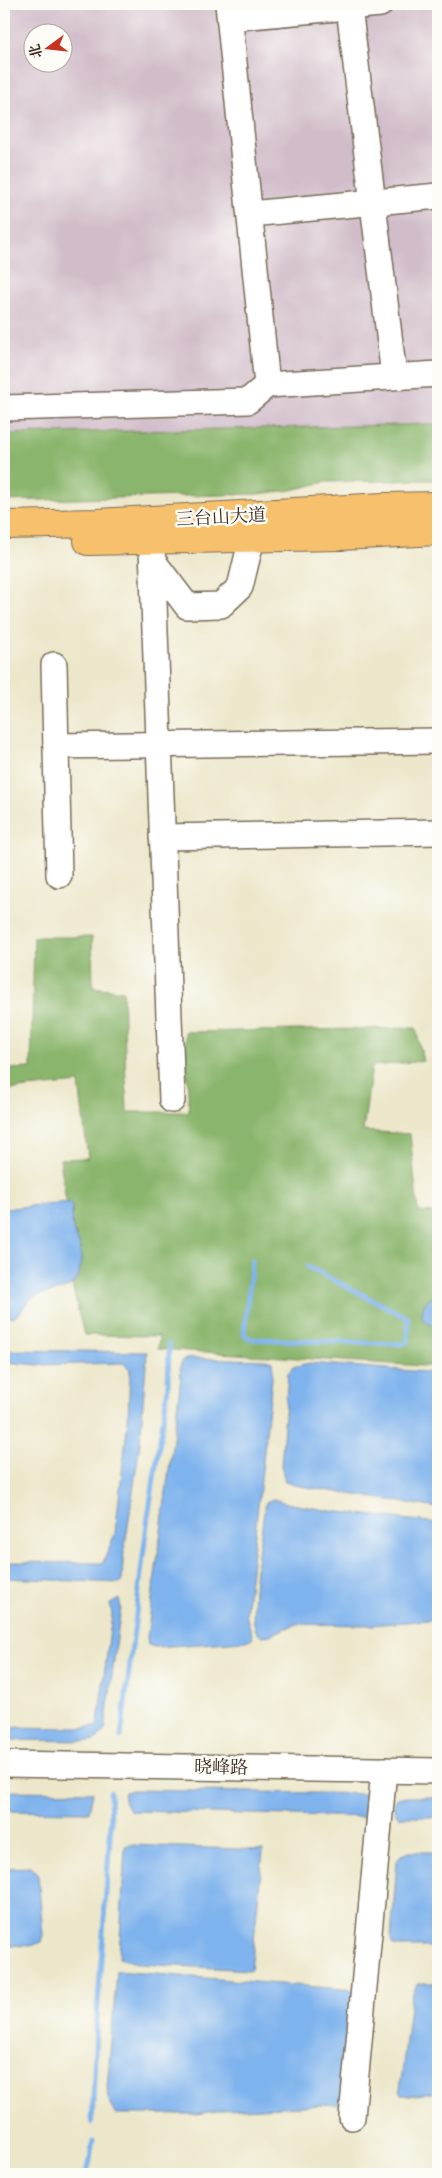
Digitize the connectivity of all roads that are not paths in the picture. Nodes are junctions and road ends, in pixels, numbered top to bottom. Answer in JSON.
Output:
{"nodes":[{"id":1,"x":380,"y":4,"type":"edge"},
{"id":2,"x":322,"y":6,"type":"edge"},
{"id":3,"x":349,"y":7,"type":"junction"},
{"id":4,"x":229,"y":11,"type":"edge"},
{"id":5,"x":438,"y":196,"type":"edge"},
{"id":6,"x":373,"y":202,"type":"junction"},
{"id":7,"x":250,"y":214,"type":"junction"},
{"id":8,"x":438,"y":374,"type":"edge"},
{"id":9,"x":394,"y":376,"type":"junction"},
{"id":10,"x":267,"y":385,"type":"junction"},
{"id":11,"x":4,"y":403,"type":"edge"},
{"id":12,"x":4,"y":408,"type":"edge"},
{"id":13,"x":438,"y":506,"type":"edge"},
{"id":14,"x":4,"y":525,"type":"edge"},
{"id":15,"x":438,"y":531,"type":"edge"},
{"id":16,"x":252,"y":538,"type":"junction"},
{"id":17,"x":152,"y":540,"type":"junction"},
{"id":18,"x":4,"y":543,"type":"edge"},
{"id":19,"x":54,"y":665,"type":"dead end"},
{"id":20,"x":438,"y":740,"type":"edge"},
{"id":21,"x":159,"y":744,"type":"junction"},
{"id":22,"x":56,"y":746,"type":"junction"},
{"id":23,"x":438,"y":832,"type":"edge"},
{"id":24,"x":162,"y":837,"type":"junction"},
{"id":25,"x":60,"y":875,"type":"dead end"},
{"id":26,"x":172,"y":1100,"type":"dead end"},
{"id":27,"x":4,"y":1764,"type":"edge"},
{"id":28,"x":384,"y":1770,"type":"junction"},
{"id":29,"x":438,"y":1770,"type":"edge"},
{"id":30,"x":352,"y":2117,"type":"dead end"}],
"edges":[{"from":1,"to":3,"type":"street"},
{"from":2,"to":3,"type":"street"},
{"from":2,"to":4,"type":"street"},
{"from":3,"to":6,"type":"street"},
{"from":4,"to":7,"type":"street"},
{"from":5,"to":6,"type":"street"},
{"from":6,"to":7,"type":"street"},
{"from":6,"to":9,"type":"street"},
{"from":7,"to":10,"type":"street"},
{"from":8,"to":9,"type":"street"},
{"from":9,"to":10,"type":"street"},
{"from":10,"to":12,"type":"street"},
{"from":11,"to":12,"type":"street"},
{"from":13,"to":17,"type":"main road","name":"三台山大道"},
{"from":14,"to":17,"type":"main road","name":"三台山大道"},
{"from":15,"to":16,"type":"main road","name":"三台山大道"},
{"from":16,"to":17,"type":"main road","name":"三台山大道"},
{"from":16,"to":17,"type":"street"},
{"from":17,"to":18,"type":"main road","name":"三台山大道"},
{"from":17,"to":21,"type":"street"},
{"from":19,"to":22,"type":"street"},
{"from":20,"to":21,"type":"street"},
{"from":21,"to":22,"type":"street"},
{"from":21,"to":24,"type":"street"},
{"from":22,"to":25,"type":"street"},
{"from":23,"to":24,"type":"street"},
{"from":24,"to":26,"type":"street"},
{"from":27,"to":28,"type":"street","name":"晓峰路"},
{"from":28,"to":29,"type":"street","name":"晓峰路"},
{"from":28,"to":30,"type":"street"}]}
